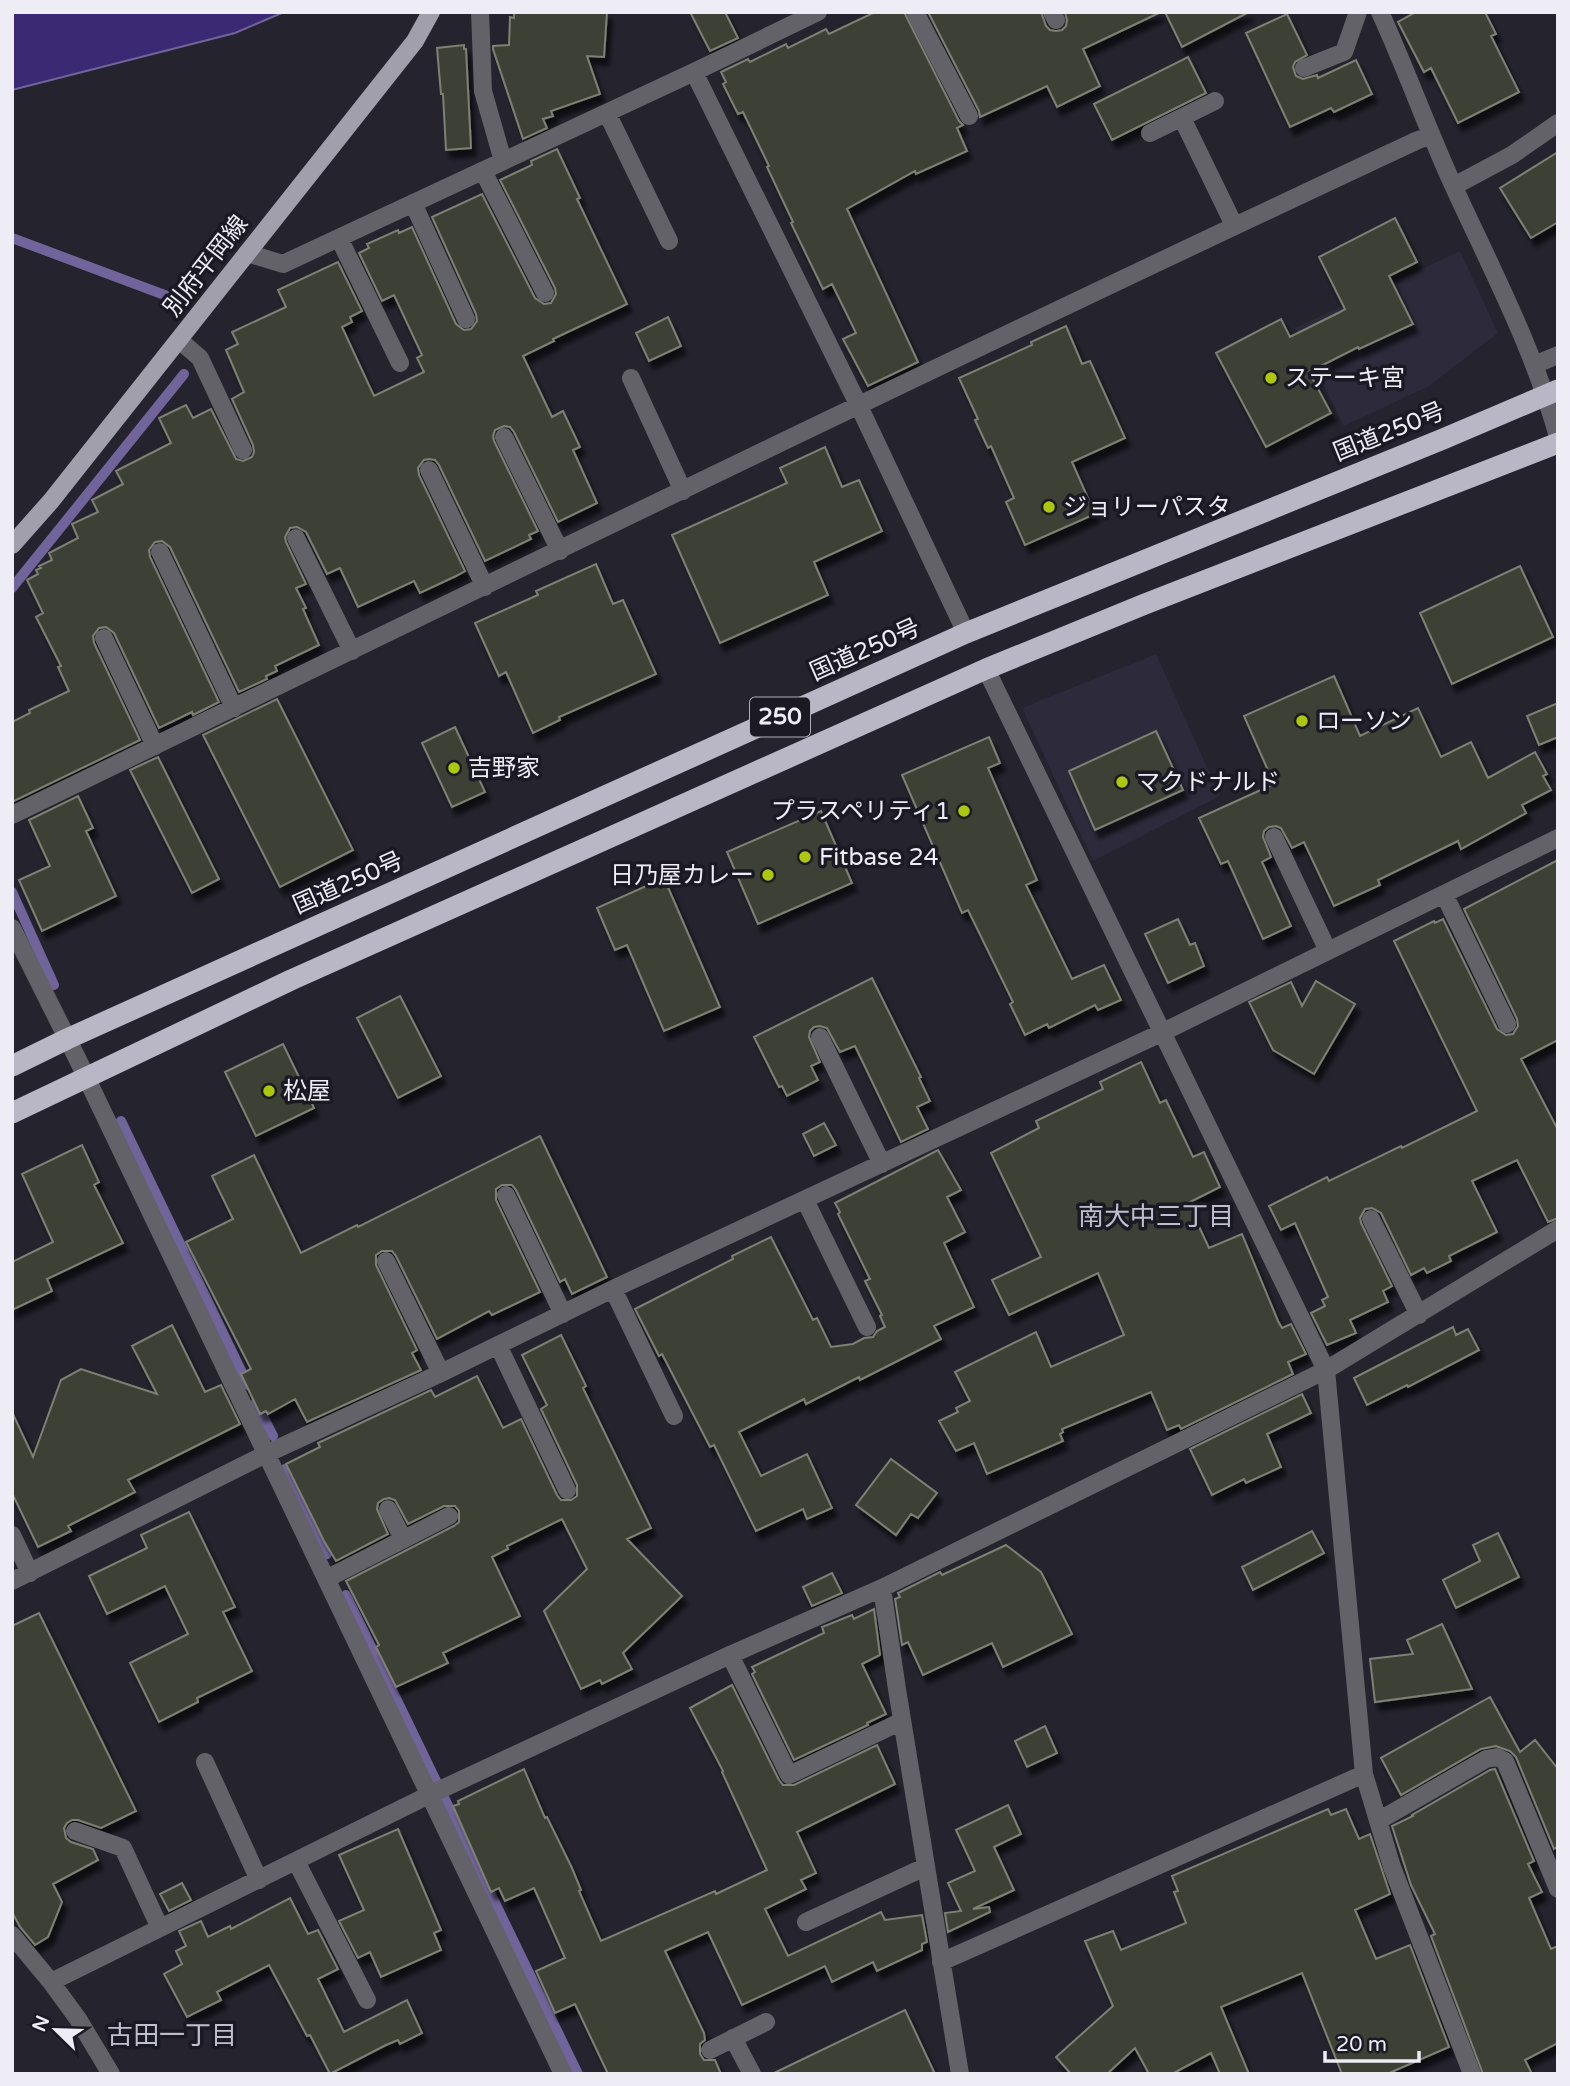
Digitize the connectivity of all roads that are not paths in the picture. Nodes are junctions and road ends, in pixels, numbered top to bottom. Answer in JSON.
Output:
{"nodes":[{"id":1,"x":431,"y":12,"type":"edge"},
{"id":2,"x":480,"y":12,"type":"edge"},
{"id":3,"x":818,"y":12,"type":"edge"},
{"id":4,"x":915,"y":12,"type":"edge"},
{"id":5,"x":1358,"y":12,"type":"edge"},
{"id":6,"x":1378,"y":14,"type":"edge"},
{"id":7,"x":1304,"y":68,"type":"dead end"},
{"id":8,"x":694,"y":72,"type":"junction"},
{"id":9,"x":1215,"y":102,"type":"dead end"},
{"id":10,"x":607,"y":113,"type":"junction"},
{"id":11,"x":969,"y":116,"type":"dead end"},
{"id":12,"x":1182,"y":118,"type":"junction"},
{"id":13,"x":1558,"y":123,"type":"edge"},
{"id":14,"x":1150,"y":133,"type":"dead end"},
{"id":15,"x":1431,"y":136,"type":"junction"},
{"id":16,"x":503,"y":161,"type":"junction"},
{"id":17,"x":483,"y":171,"type":"junction"},
{"id":18,"x":1454,"y":186,"type":"junction"},
{"id":19,"x":413,"y":203,"type":"junction"},
{"id":20,"x":1234,"y":225,"type":"junction"},
{"id":21,"x":339,"y":238,"type":"junction"},
{"id":22,"x":669,"y":241,"type":"dead end"},
{"id":23,"x":247,"y":253,"type":"junction"},
{"id":24,"x":545,"y":293,"type":"dead end"},
{"id":25,"x":466,"y":320,"type":"dead end"},
{"id":26,"x":178,"y":340,"type":"junction"},
{"id":27,"x":1558,"y":355,"type":"edge"},
{"id":28,"x":400,"y":363,"type":"dead end"},
{"id":29,"x":1534,"y":365,"type":"junction"},
{"id":30,"x":631,"y":378,"type":"dead end"},
{"id":31,"x":1552,"y":392,"type":"edge"},
{"id":32,"x":859,"y":406,"type":"junction"},
{"id":33,"x":504,"y":437,"type":"dead end"},
{"id":34,"x":1558,"y":440,"type":"edge"},
{"id":35,"x":243,"y":450,"type":"dead end"},
{"id":36,"x":429,"y":470,"type":"dead end"},
{"id":37,"x":683,"y":491,"type":"junction"},
{"id":38,"x":296,"y":538,"type":"dead end"},
{"id":39,"x":12,"y":545,"type":"edge"},
{"id":40,"x":560,"y":551,"type":"junction"},
{"id":41,"x":160,"y":552,"type":"dead end"},
{"id":42,"x":485,"y":587,"type":"junction"},
{"id":43,"x":966,"y":633,"type":"junction"},
{"id":44,"x":104,"y":638,"type":"dead end"},
{"id":45,"x":352,"y":651,"type":"junction"},
{"id":46,"x":986,"y":669,"type":"junction"},
{"id":47,"x":234,"y":708,"type":"junction"},
{"id":48,"x":155,"y":746,"type":"junction"},
{"id":49,"x":12,"y":815,"type":"edge"},
{"id":50,"x":1274,"y":837,"type":"dead end"},
{"id":51,"x":1558,"y":838,"type":"edge"},
{"id":52,"x":1444,"y":894,"type":"junction"},
{"id":53,"x":12,"y":928,"type":"edge"},
{"id":54,"x":1328,"y":951,"type":"junction"},
{"id":55,"x":1507,"y":1024,"type":"dead end"},
{"id":56,"x":1161,"y":1033,"type":"junction"},
{"id":57,"x":820,"y":1037,"type":"dead end"},
{"id":58,"x":67,"y":1039,"type":"junction"},
{"id":59,"x":12,"y":1066,"type":"edge"},
{"id":60,"x":85,"y":1077,"type":"junction"},
{"id":61,"x":12,"y":1112,"type":"edge"},
{"id":62,"x":882,"y":1164,"type":"junction"},
{"id":63,"x":506,"y":1195,"type":"dead end"},
{"id":64,"x":805,"y":1200,"type":"junction"},
{"id":65,"x":1371,"y":1219,"type":"dead end"},
{"id":66,"x":1558,"y":1229,"type":"edge"},
{"id":67,"x":386,"y":1261,"type":"dead end"},
{"id":68,"x":613,"y":1289,"type":"junction"},
{"id":69,"x":563,"y":1314,"type":"junction"},
{"id":70,"x":1419,"y":1315,"type":"junction"},
{"id":71,"x":867,"y":1327,"type":"dead end"},
{"id":72,"x":498,"y":1345,"type":"junction"},
{"id":73,"x":1326,"y":1370,"type":"junction"},
{"id":74,"x":441,"y":1373,"type":"junction"},
{"id":75,"x":674,"y":1416,"type":"dead end"},
{"id":76,"x":266,"y":1454,"type":"junction"},
{"id":77,"x":567,"y":1490,"type":"dead end"},
{"id":78,"x":388,"y":1508,"type":"dead end"},
{"id":79,"x":449,"y":1516,"type":"dead end"},
{"id":80,"x":12,"y":1535,"type":"edge"},
{"id":81,"x":403,"y":1539,"type":"junction"},
{"id":82,"x":30,"y":1573,"type":"junction"},
{"id":83,"x":326,"y":1579,"type":"junction"},
{"id":84,"x":12,"y":1581,"type":"edge"},
{"id":85,"x":882,"y":1588,"type":"junction"},
{"id":86,"x":730,"y":1656,"type":"junction"},
{"id":87,"x":902,"y":1721,"type":"junction"},
{"id":88,"x":205,"y":1762,"type":"dead end"},
{"id":89,"x":1364,"y":1774,"type":"junction"},
{"id":90,"x":431,"y":1794,"type":"junction"},
{"id":91,"x":1378,"y":1821,"type":"junction"},
{"id":92,"x":75,"y":1831,"type":"dead end"},
{"id":93,"x":296,"y":1861,"type":"junction"},
{"id":94,"x":925,"y":1867,"type":"junction"},
{"id":95,"x":259,"y":1880,"type":"junction"},
{"id":96,"x":1558,"y":1889,"type":"edge"},
{"id":97,"x":806,"y":1922,"type":"dead end"},
{"id":98,"x":160,"y":1928,"type":"junction"},
{"id":99,"x":12,"y":1935,"type":"edge"},
{"id":100,"x":941,"y":1962,"type":"junction"},
{"id":101,"x":51,"y":1982,"type":"junction"},
{"id":102,"x":367,"y":2000,"type":"dead end"},
{"id":103,"x":766,"y":2022,"type":"dead end"},
{"id":104,"x":733,"y":2038,"type":"junction"},
{"id":105,"x":710,"y":2050,"type":"dead end"},
{"id":106,"x":111,"y":2074,"type":"edge"},
{"id":107,"x":564,"y":2074,"type":"edge"},
{"id":108,"x":752,"y":2074,"type":"edge"},
{"id":109,"x":960,"y":2074,"type":"edge"},
{"id":110,"x":1472,"y":2074,"type":"edge"}],
"edges":[{"from":1,"to":23,"type":"main road","name":"別府平岡線"},
{"from":2,"to":16,"type":"street"},
{"from":3,"to":8,"type":"street"},
{"from":4,"to":11,"type":"street"},
{"from":5,"to":7,"type":"street"},
{"from":6,"to":15,"type":"street"},
{"from":8,"to":10,"type":"street"},
{"from":8,"to":32,"type":"street"},
{"from":9,"to":12,"type":"street"},
{"from":10,"to":16,"type":"street"},
{"from":10,"to":22,"type":"street"},
{"from":12,"to":14,"type":"street"},
{"from":12,"to":20,"type":"street"},
{"from":13,"to":18,"type":"street"},
{"from":15,"to":18,"type":"street"},
{"from":15,"to":20,"type":"street"},
{"from":16,"to":17,"type":"street"},
{"from":17,"to":19,"type":"street"},
{"from":17,"to":24,"type":"street"},
{"from":18,"to":29,"type":"street"},
{"from":19,"to":21,"type":"street"},
{"from":19,"to":25,"type":"street"},
{"from":20,"to":32,"type":"street"},
{"from":21,"to":23,"type":"street"},
{"from":21,"to":28,"type":"street"},
{"from":23,"to":26,"type":"main road","name":"別府平岡線"},
{"from":26,"to":35,"type":"street"},
{"from":26,"to":39,"type":"main road","name":"別府平岡線"},
{"from":27,"to":29,"type":"street"},
{"from":29,"to":31,"type":"street"},
{"from":30,"to":37,"type":"street"},
{"from":31,"to":34,"type":"street"},
{"from":31,"to":43,"type":"highway","name":"国道250号","number":"250"},
{"from":32,"to":37,"type":"street"},
{"from":32,"to":43,"type":"street"},
{"from":33,"to":40,"type":"street"},
{"from":34,"to":46,"type":"highway","number":"250"},
{"from":36,"to":42,"type":"street"},
{"from":37,"to":40,"type":"street"},
{"from":38,"to":45,"type":"street"},
{"from":40,"to":42,"type":"street"},
{"from":41,"to":47,"type":"street"},
{"from":42,"to":45,"type":"street"},
{"from":43,"to":58,"type":"highway","name":"国道250号","number":"250"},
{"from":44,"to":48,"type":"street"},
{"from":45,"to":47,"type":"street"},
{"from":46,"to":56,"type":"street"},
{"from":46,"to":60,"type":"highway","number":"250"},
{"from":47,"to":48,"type":"street"},
{"from":48,"to":49,"type":"street"},
{"from":50,"to":54,"type":"street"},
{"from":51,"to":52,"type":"street"},
{"from":52,"to":54,"type":"street"},
{"from":52,"to":55,"type":"street"},
{"from":53,"to":58,"type":"street"},
{"from":54,"to":56,"type":"street"},
{"from":56,"to":62,"type":"street"},
{"from":56,"to":73,"type":"street"},
{"from":57,"to":62,"type":"street"},
{"from":58,"to":59,"type":"highway","name":"国道250号","number":"250"},
{"from":58,"to":60,"type":"street"},
{"from":60,"to":61,"type":"highway","number":"250"},
{"from":60,"to":76,"type":"street"},
{"from":62,"to":64,"type":"street"},
{"from":63,"to":69,"type":"street"},
{"from":64,"to":68,"type":"street"},
{"from":64,"to":71,"type":"street"},
{"from":65,"to":70,"type":"street"},
{"from":66,"to":70,"type":"street"},
{"from":67,"to":74,"type":"street"},
{"from":68,"to":69,"type":"street"},
{"from":68,"to":75,"type":"street"},
{"from":69,"to":72,"type":"street"},
{"from":70,"to":73,"type":"street"},
{"from":72,"to":74,"type":"street"},
{"from":72,"to":77,"type":"street"},
{"from":73,"to":85,"type":"street"},
{"from":73,"to":89,"type":"street"},
{"from":74,"to":76,"type":"street"},
{"from":76,"to":82,"type":"street"},
{"from":76,"to":83,"type":"street"},
{"from":78,"to":81,"type":"street"},
{"from":79,"to":81,"type":"street"},
{"from":80,"to":82,"type":"street"},
{"from":81,"to":83,"type":"street"},
{"from":82,"to":84,"type":"street"},
{"from":83,"to":90,"type":"street"},
{"from":85,"to":86,"type":"street"},
{"from":85,"to":87,"type":"street"},
{"from":86,"to":87,"type":"street"},
{"from":86,"to":90,"type":"street"},
{"from":87,"to":94,"type":"street"},
{"from":88,"to":95,"type":"street"},
{"from":89,"to":91,"type":"street"},
{"from":89,"to":100,"type":"street"},
{"from":90,"to":93,"type":"street"},
{"from":90,"to":107,"type":"street"},
{"from":91,"to":96,"type":"street"},
{"from":91,"to":110,"type":"street"},
{"from":92,"to":98,"type":"street"},
{"from":93,"to":95,"type":"street"},
{"from":93,"to":102,"type":"street"},
{"from":94,"to":97,"type":"street"},
{"from":94,"to":100,"type":"street"},
{"from":95,"to":98,"type":"street"},
{"from":98,"to":101,"type":"street"},
{"from":99,"to":101,"type":"street"},
{"from":100,"to":109,"type":"street"},
{"from":101,"to":106,"type":"street"},
{"from":103,"to":104,"type":"street"},
{"from":104,"to":105,"type":"street"},
{"from":104,"to":108,"type":"street"}]}
